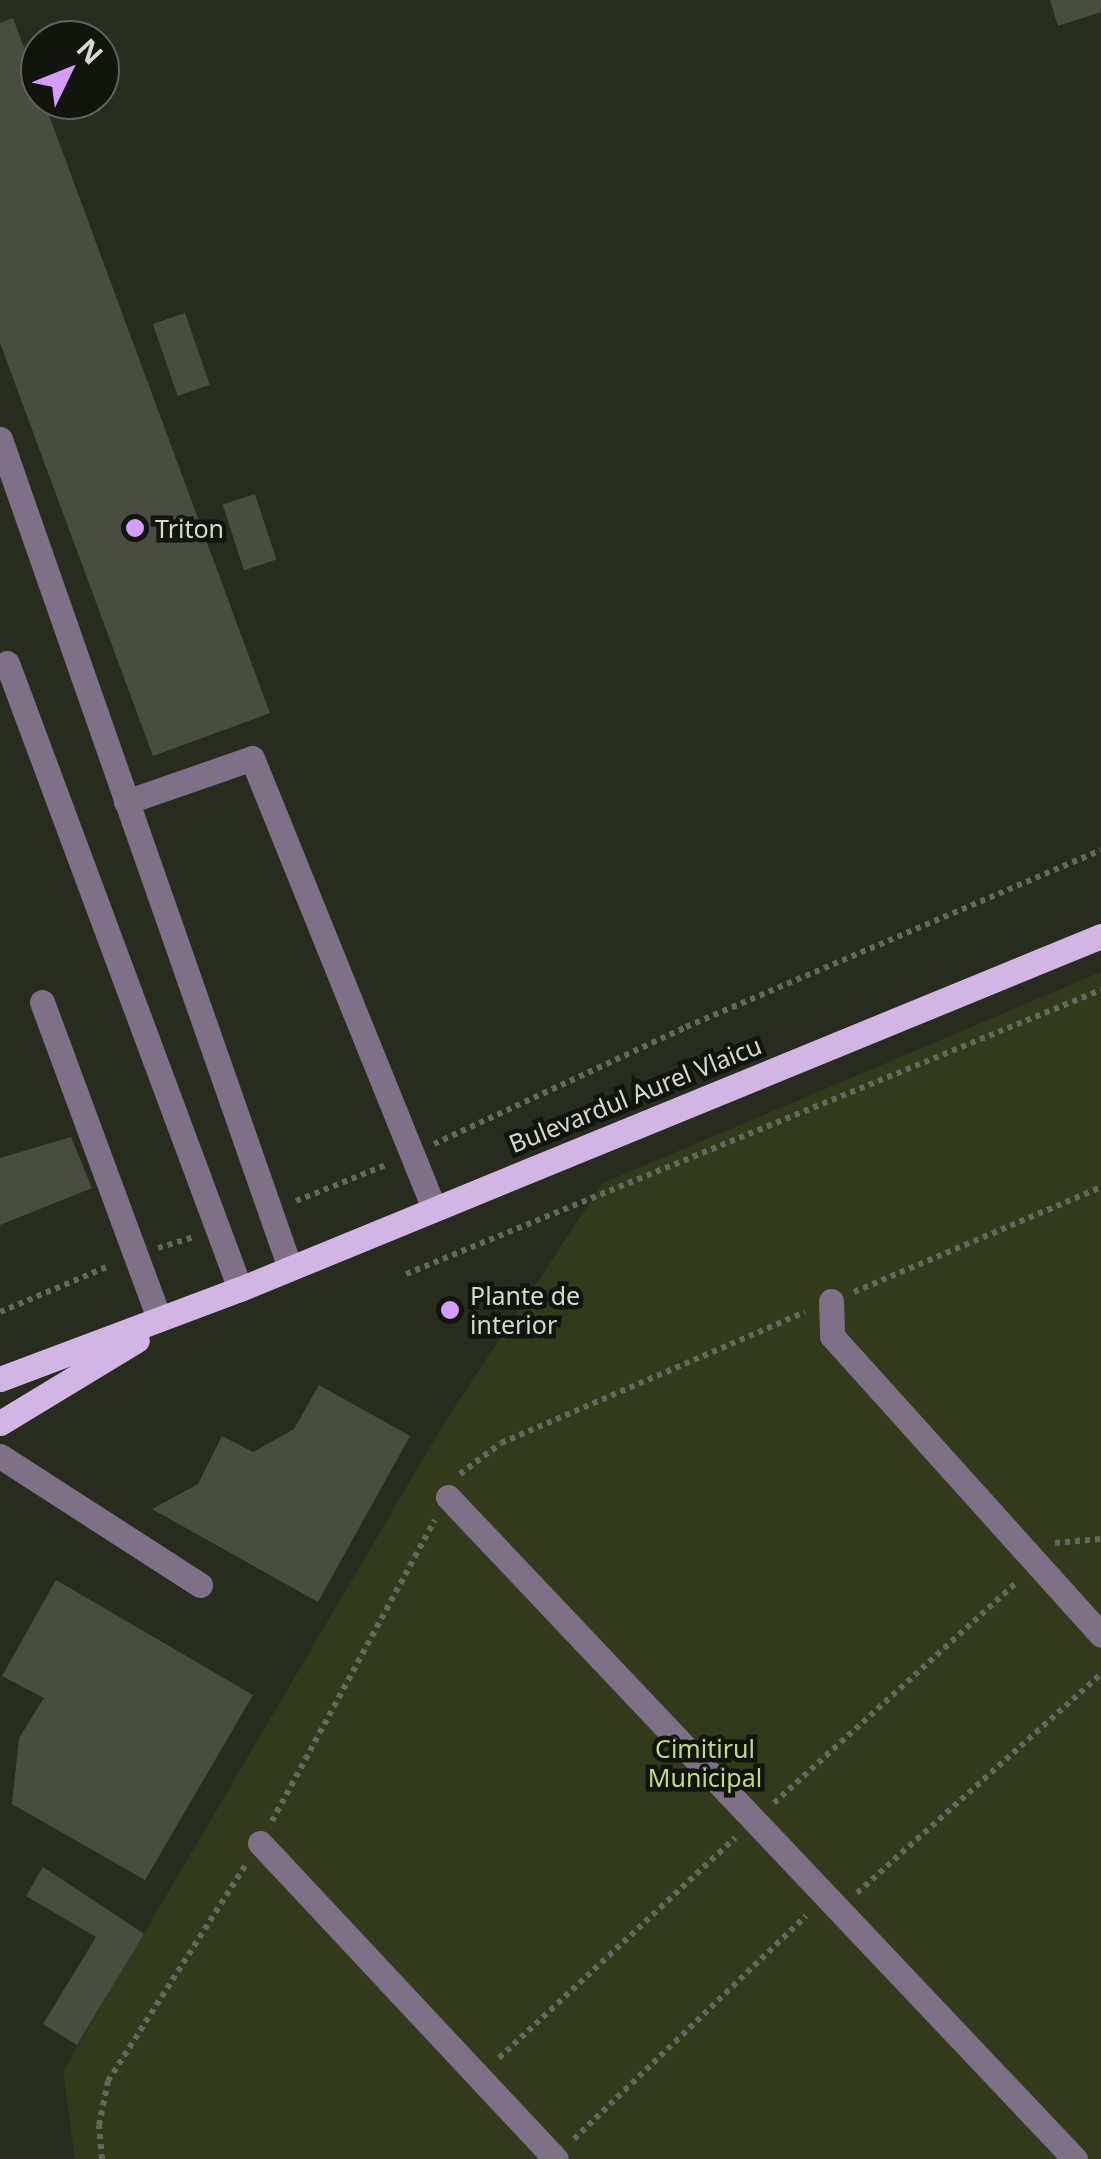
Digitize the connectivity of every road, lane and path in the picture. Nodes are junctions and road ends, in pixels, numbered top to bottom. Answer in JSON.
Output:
{"nodes":[{"id":1,"x":0,"y":440,"type":"edge"},
{"id":2,"x":7,"y":663,"type":"dead end"},
{"id":3,"x":126,"y":802,"type":"junction"},
{"id":4,"x":1101,"y":850,"type":"edge"},
{"id":5,"x":1101,"y":936,"type":"edge"},
{"id":6,"x":1101,"y":990,"type":"edge"},
{"id":7,"x":42,"y":1002,"type":"dead end"},
{"id":8,"x":412,"y":1154,"type":"junction"},
{"id":9,"x":434,"y":1209,"type":"junction"},
{"id":10,"x":270,"y":1212,"type":"junction"},
{"id":11,"x":218,"y":1229,"type":"junction"},
{"id":12,"x":136,"y":1255,"type":"junction"},
{"id":13,"x":290,"y":1268,"type":"junction"},
{"id":14,"x":406,"y":1274,"type":"dead end"},
{"id":15,"x":240,"y":1288,"type":"junction"},
{"id":16,"x":831,"y":1302,"type":"dead end"},
{"id":17,"x":191,"y":1307,"type":"junction"},
{"id":18,"x":0,"y":1312,"type":"edge"},
{"id":19,"x":159,"y":1319,"type":"junction"},
{"id":20,"x":0,"y":1379,"type":"edge"},
{"id":21,"x":0,"y":1423,"type":"edge"},
{"id":22,"x":0,"y":1456,"type":"edge"},
{"id":23,"x":448,"y":1496,"type":"dead end"},
{"id":24,"x":200,"y":1586,"type":"dead end"},
{"id":25,"x":1101,"y":1635,"type":"edge"},
{"id":26,"x":1101,"y":1674,"type":"edge"},
{"id":27,"x":260,"y":1844,"type":"dead end"},
{"id":28,"x":834,"y":1901,"type":"junction"},
{"id":29,"x":555,"y":2158,"type":"edge"},
{"id":30,"x":1075,"y":2159,"type":"edge"}],
"edges":[{"from":1,"to":3,"type":"lane"},
{"from":2,"to":11,"type":"lane"},
{"from":3,"to":8,"type":"lane"},
{"from":3,"to":10,"type":"lane"},
{"from":4,"to":8,"type":"path"},
{"from":5,"to":9,"type":"main road","name":"Bulevardul Aurel Vlaicu"},
{"from":6,"to":14,"type":"path"},
{"from":7,"to":12,"type":"lane"},
{"from":8,"to":9,"type":"lane"},
{"from":8,"to":10,"type":"path"},
{"from":9,"to":13,"type":"main road","name":"Bulevardul Aurel Vlaicu"},
{"from":10,"to":13,"type":"lane"},
{"from":11,"to":12,"type":"path"},
{"from":11,"to":15,"type":"lane"},
{"from":12,"to":18,"type":"path"},
{"from":12,"to":19,"type":"lane"},
{"from":13,"to":15,"type":"main road","name":"Bulevardul Aurel Vlaicu"},
{"from":15,"to":17,"type":"main road","name":"Bulevardul Aurel Vlaicu"},
{"from":16,"to":25,"type":"lane"},
{"from":17,"to":19,"type":"main road","name":"Bulevardul Aurel Vlaicu"},
{"from":17,"to":21,"type":"main road","name":"Bulevardul Aurel Vlaicu"},
{"from":19,"to":20,"type":"main road","name":"Bulevardul Aurel Vlaicu"},
{"from":22,"to":24,"type":"lane"},
{"from":23,"to":28,"type":"lane"},
{"from":26,"to":28,"type":"path"},
{"from":27,"to":29,"type":"lane"},
{"from":28,"to":29,"type":"path"},
{"from":28,"to":30,"type":"lane"}]}
